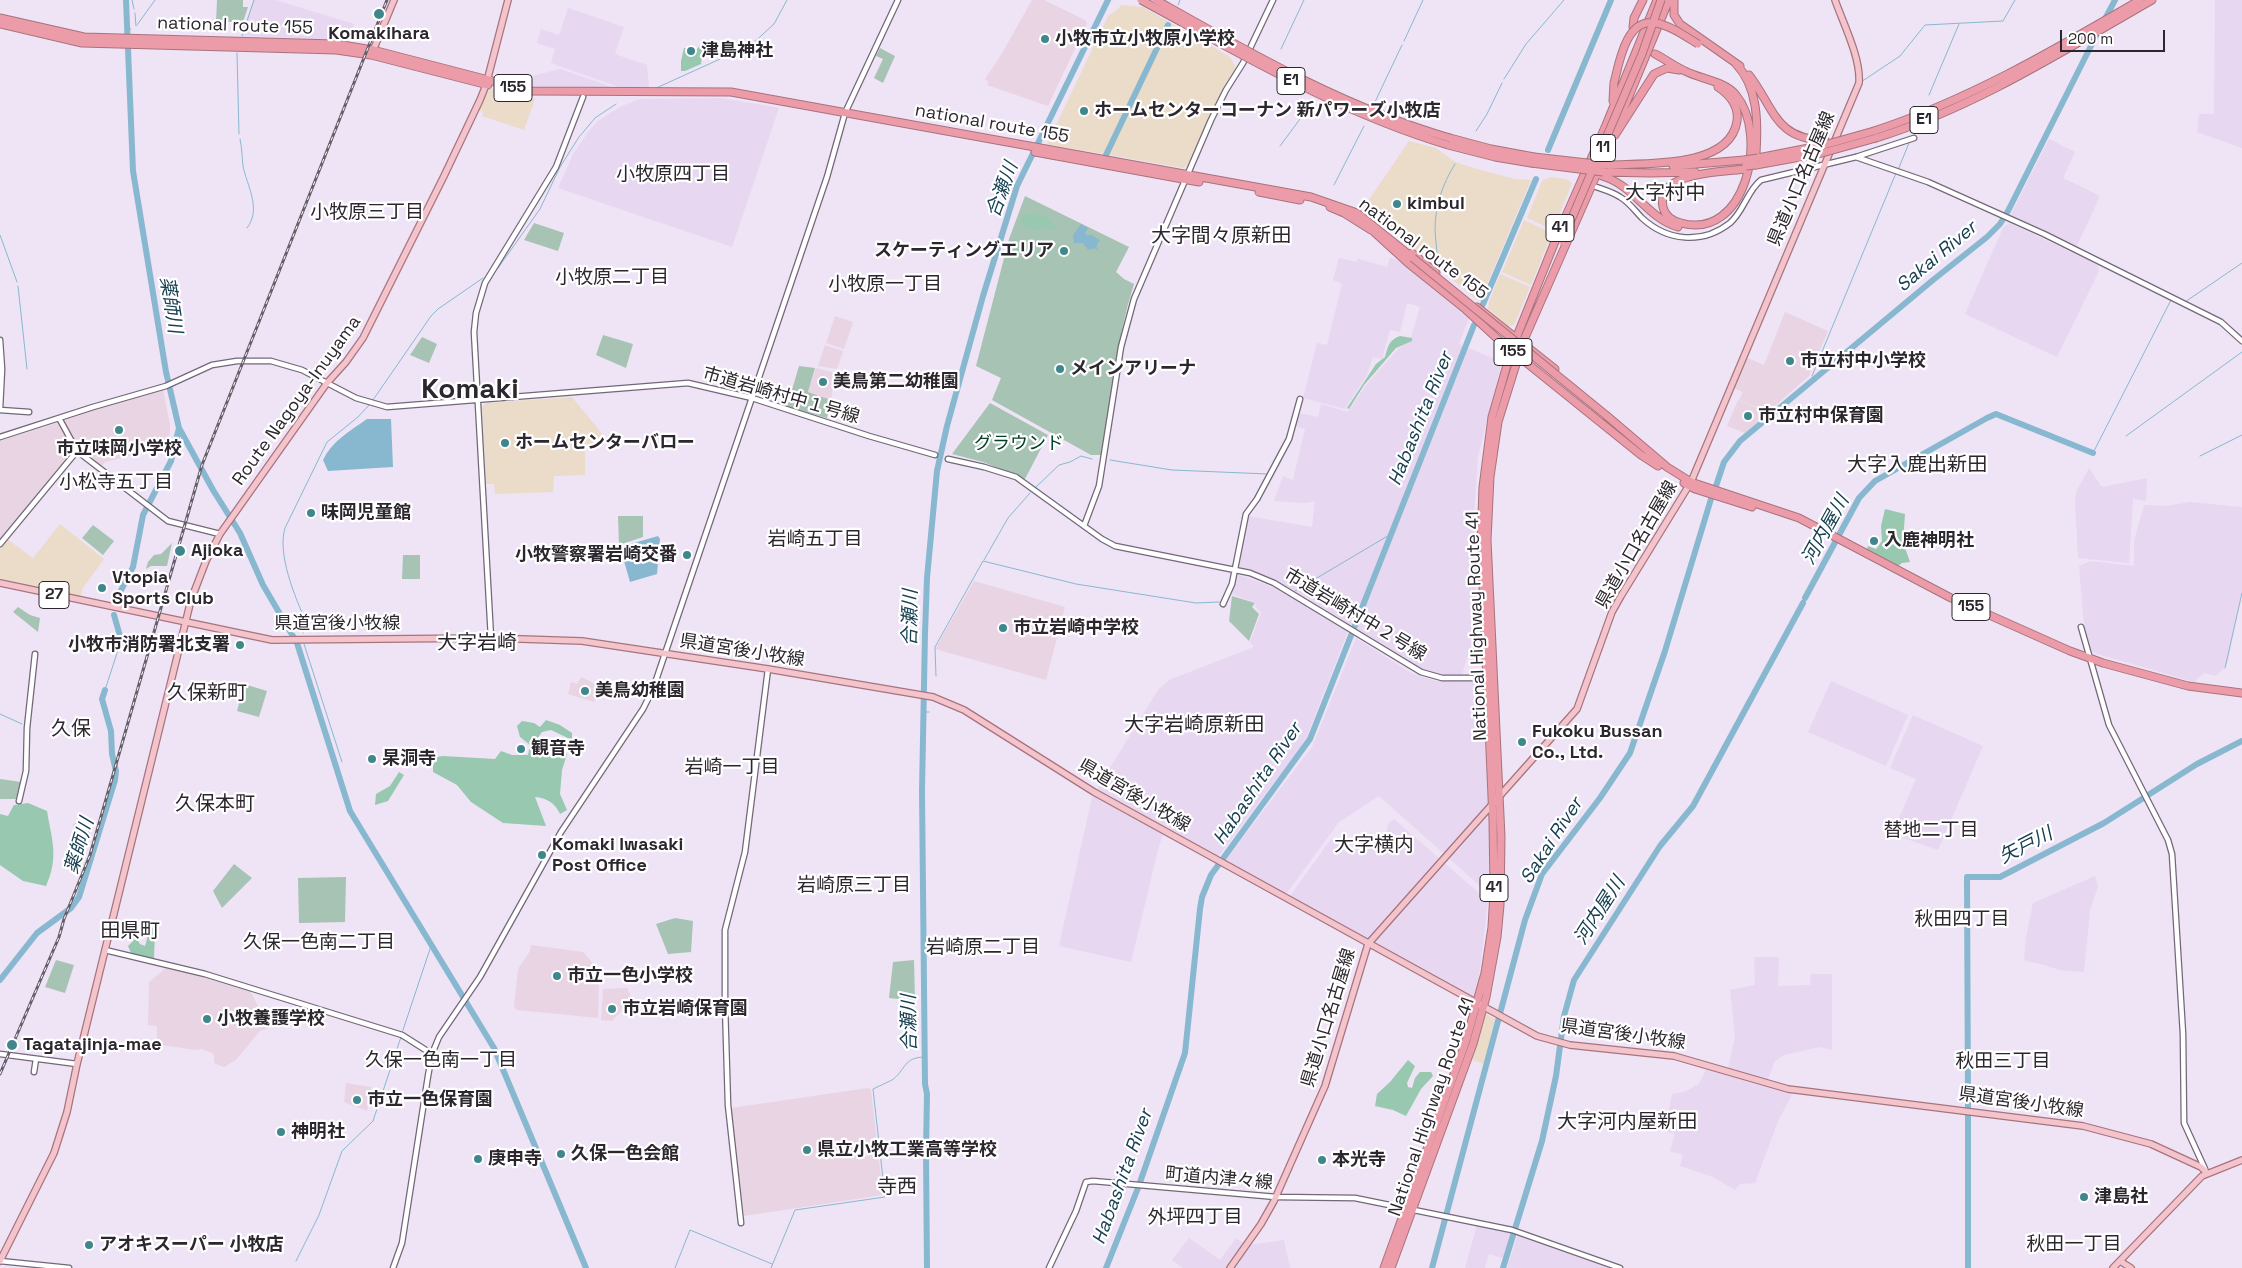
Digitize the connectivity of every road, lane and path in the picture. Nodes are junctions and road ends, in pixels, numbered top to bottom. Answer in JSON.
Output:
{"nodes":[{"id":1,"x":394,"y":0,"type":"edge"},
{"id":2,"x":508,"y":0,"type":"edge"},
{"id":3,"x":898,"y":0,"type":"edge"},
{"id":4,"x":1141,"y":0,"type":"edge"},
{"id":5,"x":1156,"y":0,"type":"edge"},
{"id":6,"x":1273,"y":0,"type":"edge"},
{"id":7,"x":1643,"y":0,"type":"edge"},
{"id":8,"x":1647,"y":0,"type":"edge"},
{"id":9,"x":1656,"y":0,"type":"edge"},
{"id":10,"x":1662,"y":0,"type":"edge"},
{"id":11,"x":1669,"y":0,"type":"edge"},
{"id":12,"x":1676,"y":0,"type":"edge"},
{"id":13,"x":1835,"y":0,"type":"edge"},
{"id":14,"x":2140,"y":0,"type":"edge"},
{"id":15,"x":2152,"y":0,"type":"edge"},
{"id":16,"x":0,"y":18,"type":"edge"},
{"id":17,"x":1660,"y":22,"type":"junction"},
{"id":18,"x":0,"y":24,"type":"edge"},
{"id":19,"x":1706,"y":40,"type":"junction"},
{"id":20,"x":372,"y":53,"type":"junction"},
{"id":21,"x":1655,"y":54,"type":"dead end"},
{"id":22,"x":1736,"y":64,"type":"junction"},
{"id":23,"x":2035,"y":64,"type":"junction"},
{"id":24,"x":1684,"y":71,"type":"junction"},
{"id":25,"x":1707,"y":80,"type":"junction"},
{"id":26,"x":486,"y":82,"type":"junction"},
{"id":27,"x":583,"y":96,"type":"junction"},
{"id":28,"x":1613,"y":107,"type":"junction"},
{"id":29,"x":845,"y":115,"type":"junction"},
{"id":30,"x":1875,"y":134,"type":"junction"},
{"id":31,"x":1914,"y":138,"type":"dead end"},
{"id":32,"x":1449,"y":142,"type":"junction"},
{"id":33,"x":1824,"y":146,"type":"junction"},
{"id":34,"x":1606,"y":148,"type":"junction"},
{"id":35,"x":1856,"y":157,"type":"junction"},
{"id":36,"x":1532,"y":160,"type":"junction"},
{"id":37,"x":1757,"y":164,"type":"junction"},
{"id":38,"x":1746,"y":165,"type":"junction"},
{"id":39,"x":1824,"y":166,"type":"junction"},
{"id":40,"x":1605,"y":170,"type":"junction"},
{"id":41,"x":1187,"y":177,"type":"junction"},
{"id":42,"x":1581,"y":181,"type":"junction"},
{"id":43,"x":1592,"y":185,"type":"junction"},
{"id":44,"x":1357,"y":213,"type":"junction"},
{"id":45,"x":1374,"y":232,"type":"junction"},
{"id":46,"x":1413,"y":260,"type":"junction"},
{"id":47,"x":0,"y":340,"type":"edge"},
{"id":48,"x":1520,"y":340,"type":"junction"},
{"id":49,"x":2242,"y":341,"type":"edge"},
{"id":50,"x":1511,"y":350,"type":"junction"},
{"id":51,"x":1518,"y":356,"type":"junction"},
{"id":52,"x":327,"y":383,"type":"junction"},
{"id":53,"x":752,"y":398,"type":"junction"},
{"id":54,"x":479,"y":399,"type":"junction"},
{"id":55,"x":1300,"y":399,"type":"dead end"},
{"id":56,"x":0,"y":410,"type":"edge"},
{"id":57,"x":29,"y":412,"type":"dead end"},
{"id":58,"x":1606,"y":417,"type":"junction"},
{"id":59,"x":58,"y":418,"type":"junction"},
{"id":60,"x":1623,"y":429,"type":"junction"},
{"id":61,"x":0,"y":437,"type":"edge"},
{"id":62,"x":77,"y":452,"type":"junction"},
{"id":63,"x":934,"y":454,"type":"dead end"},
{"id":64,"x":948,"y":459,"type":"dead end"},
{"id":65,"x":1658,"y":466,"type":"junction"},
{"id":66,"x":1690,"y":483,"type":"junction"},
{"id":67,"x":1084,"y":526,"type":"junction"},
{"id":68,"x":220,"y":534,"type":"junction"},
{"id":69,"x":0,"y":544,"type":"edge"},
{"id":70,"x":1235,"y":570,"type":"junction"},
{"id":71,"x":0,"y":583,"type":"edge"},
{"id":72,"x":1223,"y":604,"type":"dead end"},
{"id":73,"x":186,"y":623,"type":"junction"},
{"id":74,"x":2081,"y":628,"type":"dead end"},
{"id":75,"x":490,"y":638,"type":"junction"},
{"id":76,"x":36,"y":654,"type":"dead end"},
{"id":77,"x":664,"y":654,"type":"junction"},
{"id":78,"x":2089,"y":658,"type":"junction"},
{"id":79,"x":768,"y":669,"type":"junction"},
{"id":80,"x":1490,"y":678,"type":"junction"},
{"id":81,"x":2242,"y":693,"type":"edge"},
{"id":82,"x":1499,"y":798,"type":"junction"},
{"id":83,"x":20,"y":800,"type":"dead end"},
{"id":84,"x":1492,"y":806,"type":"junction"},
{"id":85,"x":1368,"y":944,"type":"junction"},
{"id":86,"x":105,"y":950,"type":"junction"},
{"id":87,"x":1481,"y":1006,"type":"junction"},
{"id":88,"x":0,"y":1054,"type":"edge"},
{"id":89,"x":432,"y":1054,"type":"junction"},
{"id":90,"x":36,"y":1059,"type":"junction"},
{"id":91,"x":77,"y":1064,"type":"junction"},
{"id":92,"x":34,"y":1072,"type":"dead end"},
{"id":93,"x":2242,"y":1160,"type":"edge"},
{"id":94,"x":2206,"y":1172,"type":"junction"},
{"id":95,"x":1276,"y":1197,"type":"junction"},
{"id":96,"x":1409,"y":1210,"type":"junction"},
{"id":97,"x":741,"y":1223,"type":"dead end"},
{"id":98,"x":0,"y":1261,"type":"edge"},
{"id":99,"x":2120,"y":1261,"type":"junction"},
{"id":100,"x":69,"y":1268,"type":"edge"},
{"id":101,"x":393,"y":1268,"type":"edge"},
{"id":102,"x":1049,"y":1268,"type":"edge"},
{"id":103,"x":1230,"y":1268,"type":"edge"},
{"id":104,"x":1384,"y":1268,"type":"edge"},
{"id":105,"x":1391,"y":1268,"type":"edge"},
{"id":106,"x":1620,"y":1268,"type":"edge"},
{"id":107,"x":2113,"y":1268,"type":"edge"},
{"id":108,"x":2131,"y":1268,"type":"edge"}],
"edges":[{"from":1,"to":20,"type":"main road"},
{"from":2,"to":26,"type":"main road","name":"Route Nagoya-Inuyama"},
{"from":3,"to":29,"type":"street"},
{"from":4,"to":32,"type":"highway","number":"E1","bridge":true},
{"from":5,"to":32,"type":"highway","number":"E1","bridge":true},
{"from":6,"to":41,"type":"street"},
{"from":7,"to":8,"type":"highway"},
{"from":9,"to":28,"type":"highway","name":"National Highway Route 41","number":"41"},
{"from":10,"to":17,"type":"highway"},
{"from":10,"to":48,"type":"highway","number":"11","bridge":true},
{"from":11,"to":17,"type":"highway","name":"National Highway Route 41","number":"41"},
{"from":12,"to":19,"type":"highway"},
{"from":13,"to":39,"type":"main road","name":"県道小口名古屋線"},
{"from":14,"to":23,"type":"highway","number":"E1"},
{"from":15,"to":23,"type":"highway","number":"E1"},
{"from":16,"to":20,"type":"highway","name":"national route 155","number":"155"},
{"from":17,"to":34,"type":"highway","name":"National Highway Route 41","number":"41"},
{"from":18,"to":20,"type":"highway","name":"national route 155","number":"155"},
{"from":19,"to":22,"type":"highway"},
{"from":19,"to":28,"type":"highway","bridge":true},
{"from":20,"to":26,"type":"highway","name":"national route 155","number":"155"},
{"from":21,"to":24,"type":"highway"},
{"from":22,"to":33,"type":"highway"},
{"from":22,"to":40,"type":"highway"},
{"from":23,"to":30,"type":"highway","number":"E1"},
{"from":24,"to":25,"type":"highway"},
{"from":24,"to":34,"type":"highway"},
{"from":25,"to":38,"type":"highway"},
{"from":25,"to":40,"type":"highway"},
{"from":26,"to":27,"type":"highway","name":"national route 155","number":"155"},
{"from":26,"to":29,"type":"highway","name":"national route 155","number":"155"},
{"from":26,"to":52,"type":"main road","name":"Route Nagoya-Inuyama"},
{"from":27,"to":29,"type":"highway","name":"national route 155","number":"155"},
{"from":27,"to":54,"type":"street"},
{"from":28,"to":42,"type":"highway","name":"National Highway Route 41","number":"41"},
{"from":29,"to":41,"type":"highway","name":"national route 155","number":"155"},
{"from":29,"to":53,"type":"street"},
{"from":30,"to":33,"type":"highway","number":"E1","bridge":true},
{"from":30,"to":33,"type":"highway","number":"E1","bridge":true},
{"from":31,"to":35,"type":"street"},
{"from":32,"to":36,"type":"highway","number":"E1"},
{"from":33,"to":37,"type":"highway","number":"E1"},
{"from":33,"to":37,"type":"highway","number":"E1"},
{"from":34,"to":43,"type":"highway","name":"National Highway Route 41","number":"41"},
{"from":35,"to":39,"type":"street"},
{"from":35,"to":49,"type":"street"},
{"from":36,"to":40,"type":"highway","bridge":true},
{"from":36,"to":40,"type":"highway","number":"E1","bridge":true},
{"from":37,"to":38,"type":"highway","number":"E1","bridge":true},
{"from":38,"to":40,"type":"highway","number":"E1"},
{"from":38,"to":40,"type":"highway","number":"E1"},
{"from":39,"to":43,"type":"street"},
{"from":39,"to":66,"type":"main road","name":"県道小口名古屋線"},
{"from":41,"to":44,"type":"highway","name":"national route 155","number":"155"},
{"from":41,"to":45,"type":"highway","name":"national route 155","number":"155"},
{"from":41,"to":67,"type":"street"},
{"from":42,"to":43,"type":"street"},
{"from":42,"to":48,"type":"highway","name":"National Highway Route 41","number":"41"},
{"from":43,"to":48,"type":"highway","name":"National Highway Route 41","number":"41"},
{"from":44,"to":46,"type":"highway","name":"national route 155","number":"155"},
{"from":44,"to":48,"type":"highway","number":"155"},
{"from":45,"to":46,"type":"highway","name":"national route 155","number":"155"},
{"from":45,"to":50,"type":"highway","number":"155"},
{"from":46,"to":58,"type":"highway","name":"national route 155","number":"155","bridge":true},
{"from":47,"to":56,"type":"street"},
{"from":48,"to":50,"type":"highway","name":"National Highway Route 41","number":"41"},
{"from":48,"to":51,"type":"highway","name":"National Highway Route 41","number":"41"},
{"from":48,"to":60,"type":"highway","number":"155"},
{"from":50,"to":51,"type":"highway","number":"155"},
{"from":50,"to":80,"type":"highway","name":"National Highway Route 41","number":"41"},
{"from":51,"to":65,"type":"highway","number":"155"},
{"from":51,"to":80,"type":"highway","name":"National Highway Route 41","number":"41"},
{"from":52,"to":54,"type":"street","name":"市道岩崎村中１号線"},
{"from":52,"to":59,"type":"street","name":"市道岩崎村中１号線"},
{"from":52,"to":68,"type":"main road","name":"Route Nagoya-Inuyama"},
{"from":53,"to":54,"type":"street","name":"市道岩崎村中１号線"},
{"from":53,"to":63,"type":"street","name":"市道岩崎村中１号線"},
{"from":53,"to":77,"type":"street"},
{"from":54,"to":75,"type":"street"},
{"from":55,"to":70,"type":"street"},
{"from":56,"to":57,"type":"street"},
{"from":58,"to":60,"type":"highway","name":"national route 155","number":"155"},
{"from":58,"to":65,"type":"highway","name":"national route 155","number":"155"},
{"from":59,"to":61,"type":"street","name":"市道岩崎村中１号線"},
{"from":59,"to":62,"type":"street"},
{"from":60,"to":66,"type":"highway","name":"national route 155","number":"155"},
{"from":62,"to":68,"type":"street"},
{"from":62,"to":69,"type":"street"},
{"from":64,"to":67,"type":"street","name":"市道岩崎村中２号線"},
{"from":65,"to":66,"type":"highway","name":"national route 155","number":"155"},
{"from":66,"to":78,"type":"highway","name":"national route 155","number":"155"},
{"from":66,"to":82,"type":"main road","name":"県道小口名古屋線"},
{"from":67,"to":70,"type":"street","name":"市道岩崎村中２号線"},
{"from":68,"to":73,"type":"main road","name":"Route Nagoya-Inuyama"},
{"from":70,"to":72,"type":"street"},
{"from":70,"to":80,"type":"street","name":"市道岩崎村中２号線"},
{"from":71,"to":73,"type":"main road","number":"27"},
{"from":73,"to":75,"type":"main road","name":"県道宮後小牧線"},
{"from":73,"to":86,"type":"main road","name":"Route Nagoya-Inuyama"},
{"from":74,"to":78,"type":"street"},
{"from":75,"to":77,"type":"main road","name":"県道宮後小牧線"},
{"from":76,"to":83,"type":"street"},
{"from":77,"to":79,"type":"main road","name":"県道宮後小牧線"},
{"from":77,"to":89,"type":"street"},
{"from":78,"to":81,"type":"highway","name":"national route 155","number":"155"},
{"from":78,"to":94,"type":"street"},
{"from":79,"to":85,"type":"main road","name":"県道宮後小牧線"},
{"from":79,"to":97,"type":"street"},
{"from":80,"to":82,"type":"highway","name":"National Highway Route 41","number":"41"},
{"from":80,"to":84,"type":"highway","name":"National Highway Route 41","number":"41"},
{"from":82,"to":84,"type":"main road","name":"県道小口名古屋線"},
{"from":82,"to":87,"type":"highway","name":"National Highway Route 41","number":"41"},
{"from":84,"to":85,"type":"main road","name":"県道小口名古屋線"},
{"from":84,"to":87,"type":"highway","name":"National Highway Route 41","number":"41"},
{"from":85,"to":87,"type":"main road","name":"県道宮後小牧線"},
{"from":85,"to":95,"type":"main road","name":"県道小口名古屋線"},
{"from":86,"to":89,"type":"street"},
{"from":86,"to":91,"type":"main road","name":"Route Nagoya-Inuyama"},
{"from":87,"to":94,"type":"main road","name":"県道宮後小牧線"},
{"from":87,"to":96,"type":"highway","name":"National Highway Route 41","number":"41"},
{"from":88,"to":90,"type":"street"},
{"from":89,"to":101,"type":"street"},
{"from":90,"to":91,"type":"street"},
{"from":90,"to":92,"type":"street"},
{"from":91,"to":98,"type":"main road","name":"Route Nagoya-Inuyama"},
{"from":93,"to":94,"type":"main road"},
{"from":94,"to":99,"type":"main road"},
{"from":95,"to":96,"type":"street","name":"町道内津々線"},
{"from":95,"to":102,"type":"street","name":"町道内津々線"},
{"from":95,"to":103,"type":"main road","name":"県道小口名古屋線"},
{"from":96,"to":104,"type":"highway","name":"National Highway Route 41","number":"41"},
{"from":96,"to":105,"type":"highway","name":"National Highway Route 41","number":"41"},
{"from":96,"to":106,"type":"street","name":"町道内津々線"},
{"from":98,"to":100,"type":"street"},
{"from":99,"to":107,"type":"main road"},
{"from":99,"to":108,"type":"main road"}]}
